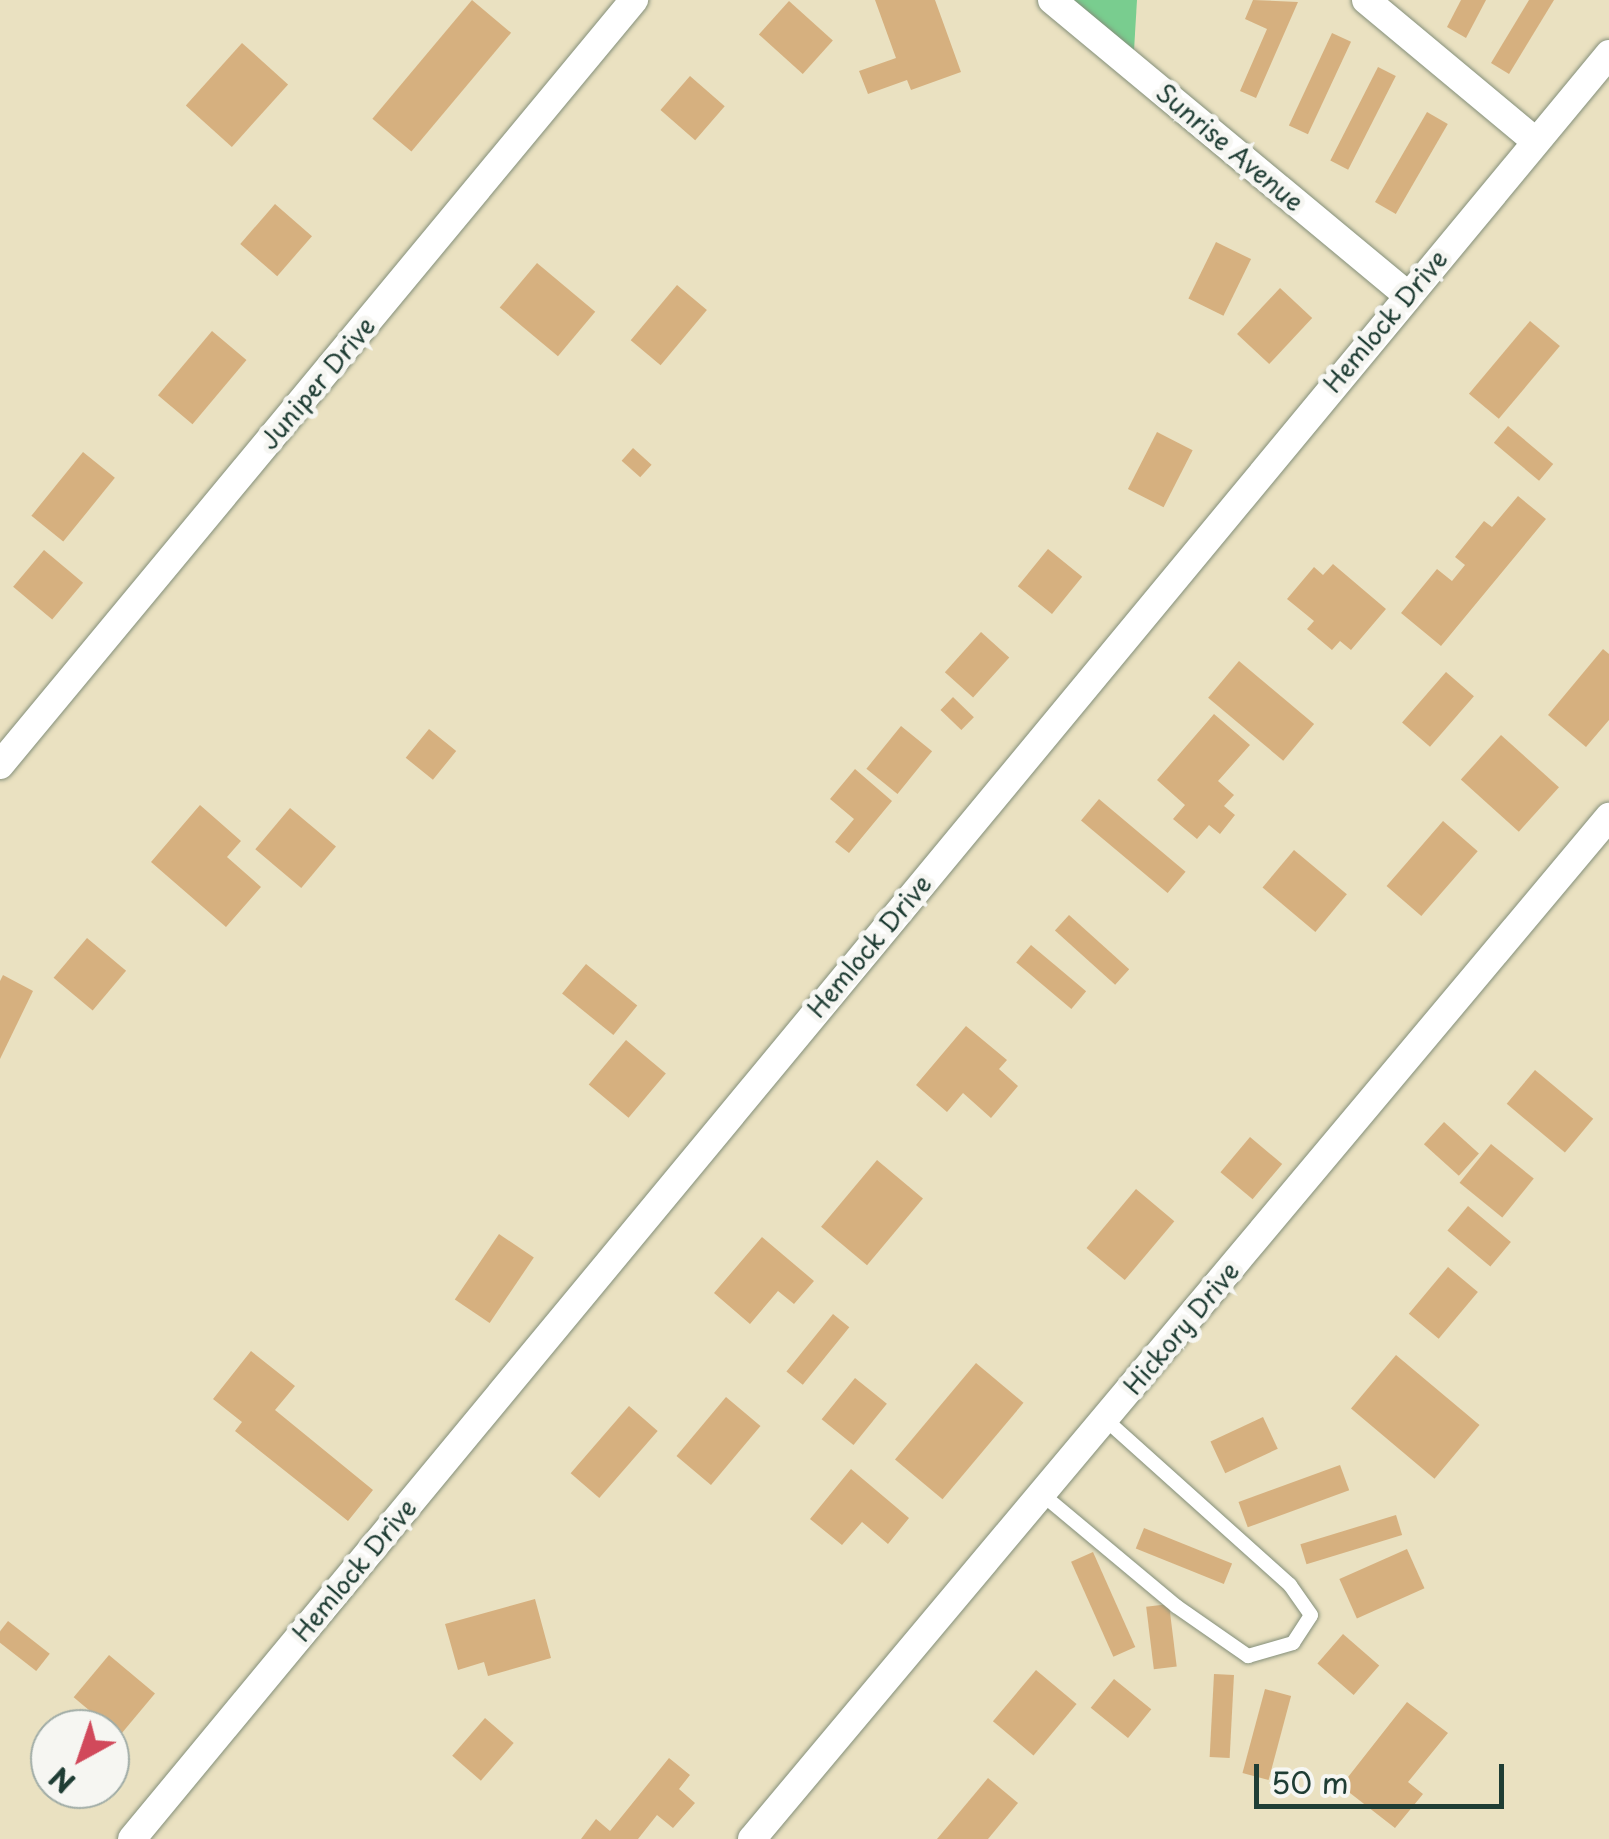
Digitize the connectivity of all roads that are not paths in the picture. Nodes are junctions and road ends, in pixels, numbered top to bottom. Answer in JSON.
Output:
{"nodes":[{"id":1,"x":634,"y":0,"type":"edge"},
{"id":2,"x":1052,"y":0,"type":"edge"},
{"id":3,"x":1366,"y":0,"type":"edge"},
{"id":4,"x":1609,"y":54,"type":"edge"},
{"id":5,"x":1535,"y":141,"type":"junction"},
{"id":6,"x":1407,"y":295,"type":"junction"},
{"id":7,"x":0,"y":765,"type":"edge"},
{"id":8,"x":1609,"y":817,"type":"edge"},
{"id":9,"x":1105,"y":1419,"type":"junction"},
{"id":10,"x":1042,"y":1494,"type":"junction"},
{"id":11,"x":132,"y":1839,"type":"edge"},
{"id":12,"x":752,"y":1839,"type":"edge"}],
"edges":[{"from":1,"to":7,"type":"street","name":"Juniper Drive"},
{"from":2,"to":6,"type":"street","name":"Sunrise Avenue"},
{"from":3,"to":5,"type":"street"},
{"from":4,"to":5,"type":"street","name":"Hemlock Drive"},
{"from":5,"to":6,"type":"street","name":"Hemlock Drive"},
{"from":6,"to":11,"type":"street","name":"Hemlock Drive"},
{"from":8,"to":9,"type":"street","name":"Hickory Drive"},
{"from":9,"to":10,"type":"street","name":"Hickory Drive"},
{"from":9,"to":10,"type":"lane"},
{"from":10,"to":12,"type":"street","name":"Hickory Drive"}]}
